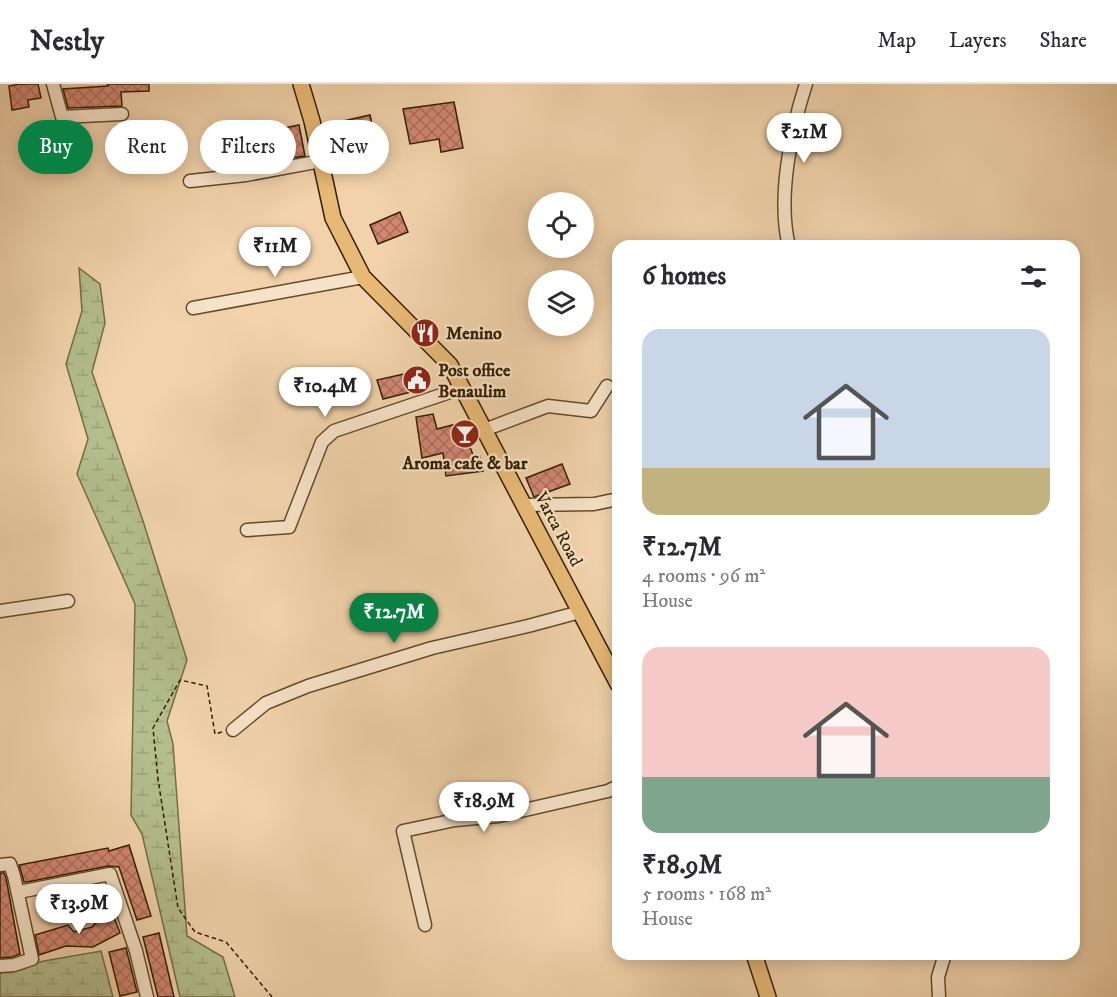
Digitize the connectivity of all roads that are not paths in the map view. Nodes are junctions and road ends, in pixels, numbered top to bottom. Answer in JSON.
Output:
{"nodes":[{"id":1,"x":53,"y":84,"type":"edge"},
{"id":2,"x":300,"y":84,"type":"edge"},
{"id":3,"x":806,"y":84,"type":"edge"},
{"id":4,"x":122,"y":114,"type":"dead end"},
{"id":5,"x":312,"y":120,"type":"edge"},
{"id":6,"x":308,"y":163,"type":"edge"},
{"id":7,"x":324,"y":174,"type":"edge"},
{"id":8,"x":190,"y":181,"type":"dead end"},
{"id":9,"x":787,"y":240,"type":"edge"},
{"id":10,"x":363,"y":277,"type":"junction"},
{"id":11,"x":193,"y":308,"type":"dead end"},
{"id":12,"x":607,"y":386,"type":"dead end"},
{"id":13,"x":462,"y":388,"type":"junction"},
{"id":14,"x":484,"y":430,"type":"junction"},
{"id":15,"x":612,"y":500,"type":"edge"},
{"id":16,"x":524,"y":505,"type":"junction"},
{"id":17,"x":247,"y":530,"type":"dead end"},
{"id":18,"x":68,"y":601,"type":"dead end"},
{"id":19,"x":0,"y":611,"type":"edge"},
{"id":20,"x":580,"y":612,"type":"junction"},
{"id":21,"x":612,"y":673,"type":"edge"},
{"id":22,"x":233,"y":730,"type":"road end"},
{"id":23,"x":612,"y":789,"type":"edge"},
{"id":24,"x":0,"y":865,"type":"edge"},
{"id":25,"x":18,"y":892,"type":"junction"},
{"id":26,"x":425,"y":925,"type":"dead end"},
{"id":27,"x":757,"y":960,"type":"edge"},
{"id":28,"x":943,"y":960,"type":"edge"},
{"id":29,"x":0,"y":966,"type":"edge"},
{"id":30,"x":147,"y":997,"type":"edge"},
{"id":31,"x":768,"y":997,"type":"edge"},
{"id":32,"x":939,"y":997,"type":"edge"}],
"edges":[{"from":1,"to":4,"type":"street"},
{"from":2,"to":5,"type":"main road","name":"Varca Road"},
{"from":3,"to":9,"type":"street"},
{"from":6,"to":8,"type":"street"},
{"from":7,"to":10,"type":"main road","name":"Varca Road"},
{"from":10,"to":11,"type":"street"},
{"from":10,"to":13,"type":"main road","name":"Varca Road"},
{"from":12,"to":14,"type":"street"},
{"from":13,"to":14,"type":"main road","name":"Varca Road"},
{"from":13,"to":17,"type":"street"},
{"from":14,"to":16,"type":"main road","name":"Varca Road"},
{"from":15,"to":16,"type":"street"},
{"from":16,"to":20,"type":"main road","name":"Varca Road"},
{"from":18,"to":19,"type":"street"},
{"from":20,"to":21,"type":"main road","name":"Varca Road"},
{"from":20,"to":22,"type":"street"},
{"from":23,"to":26,"type":"street"},
{"from":24,"to":25,"type":"street"},
{"from":25,"to":29,"type":"street"},
{"from":25,"to":30,"type":"street"},
{"from":27,"to":31,"type":"main road"},
{"from":28,"to":32,"type":"street"}]}
